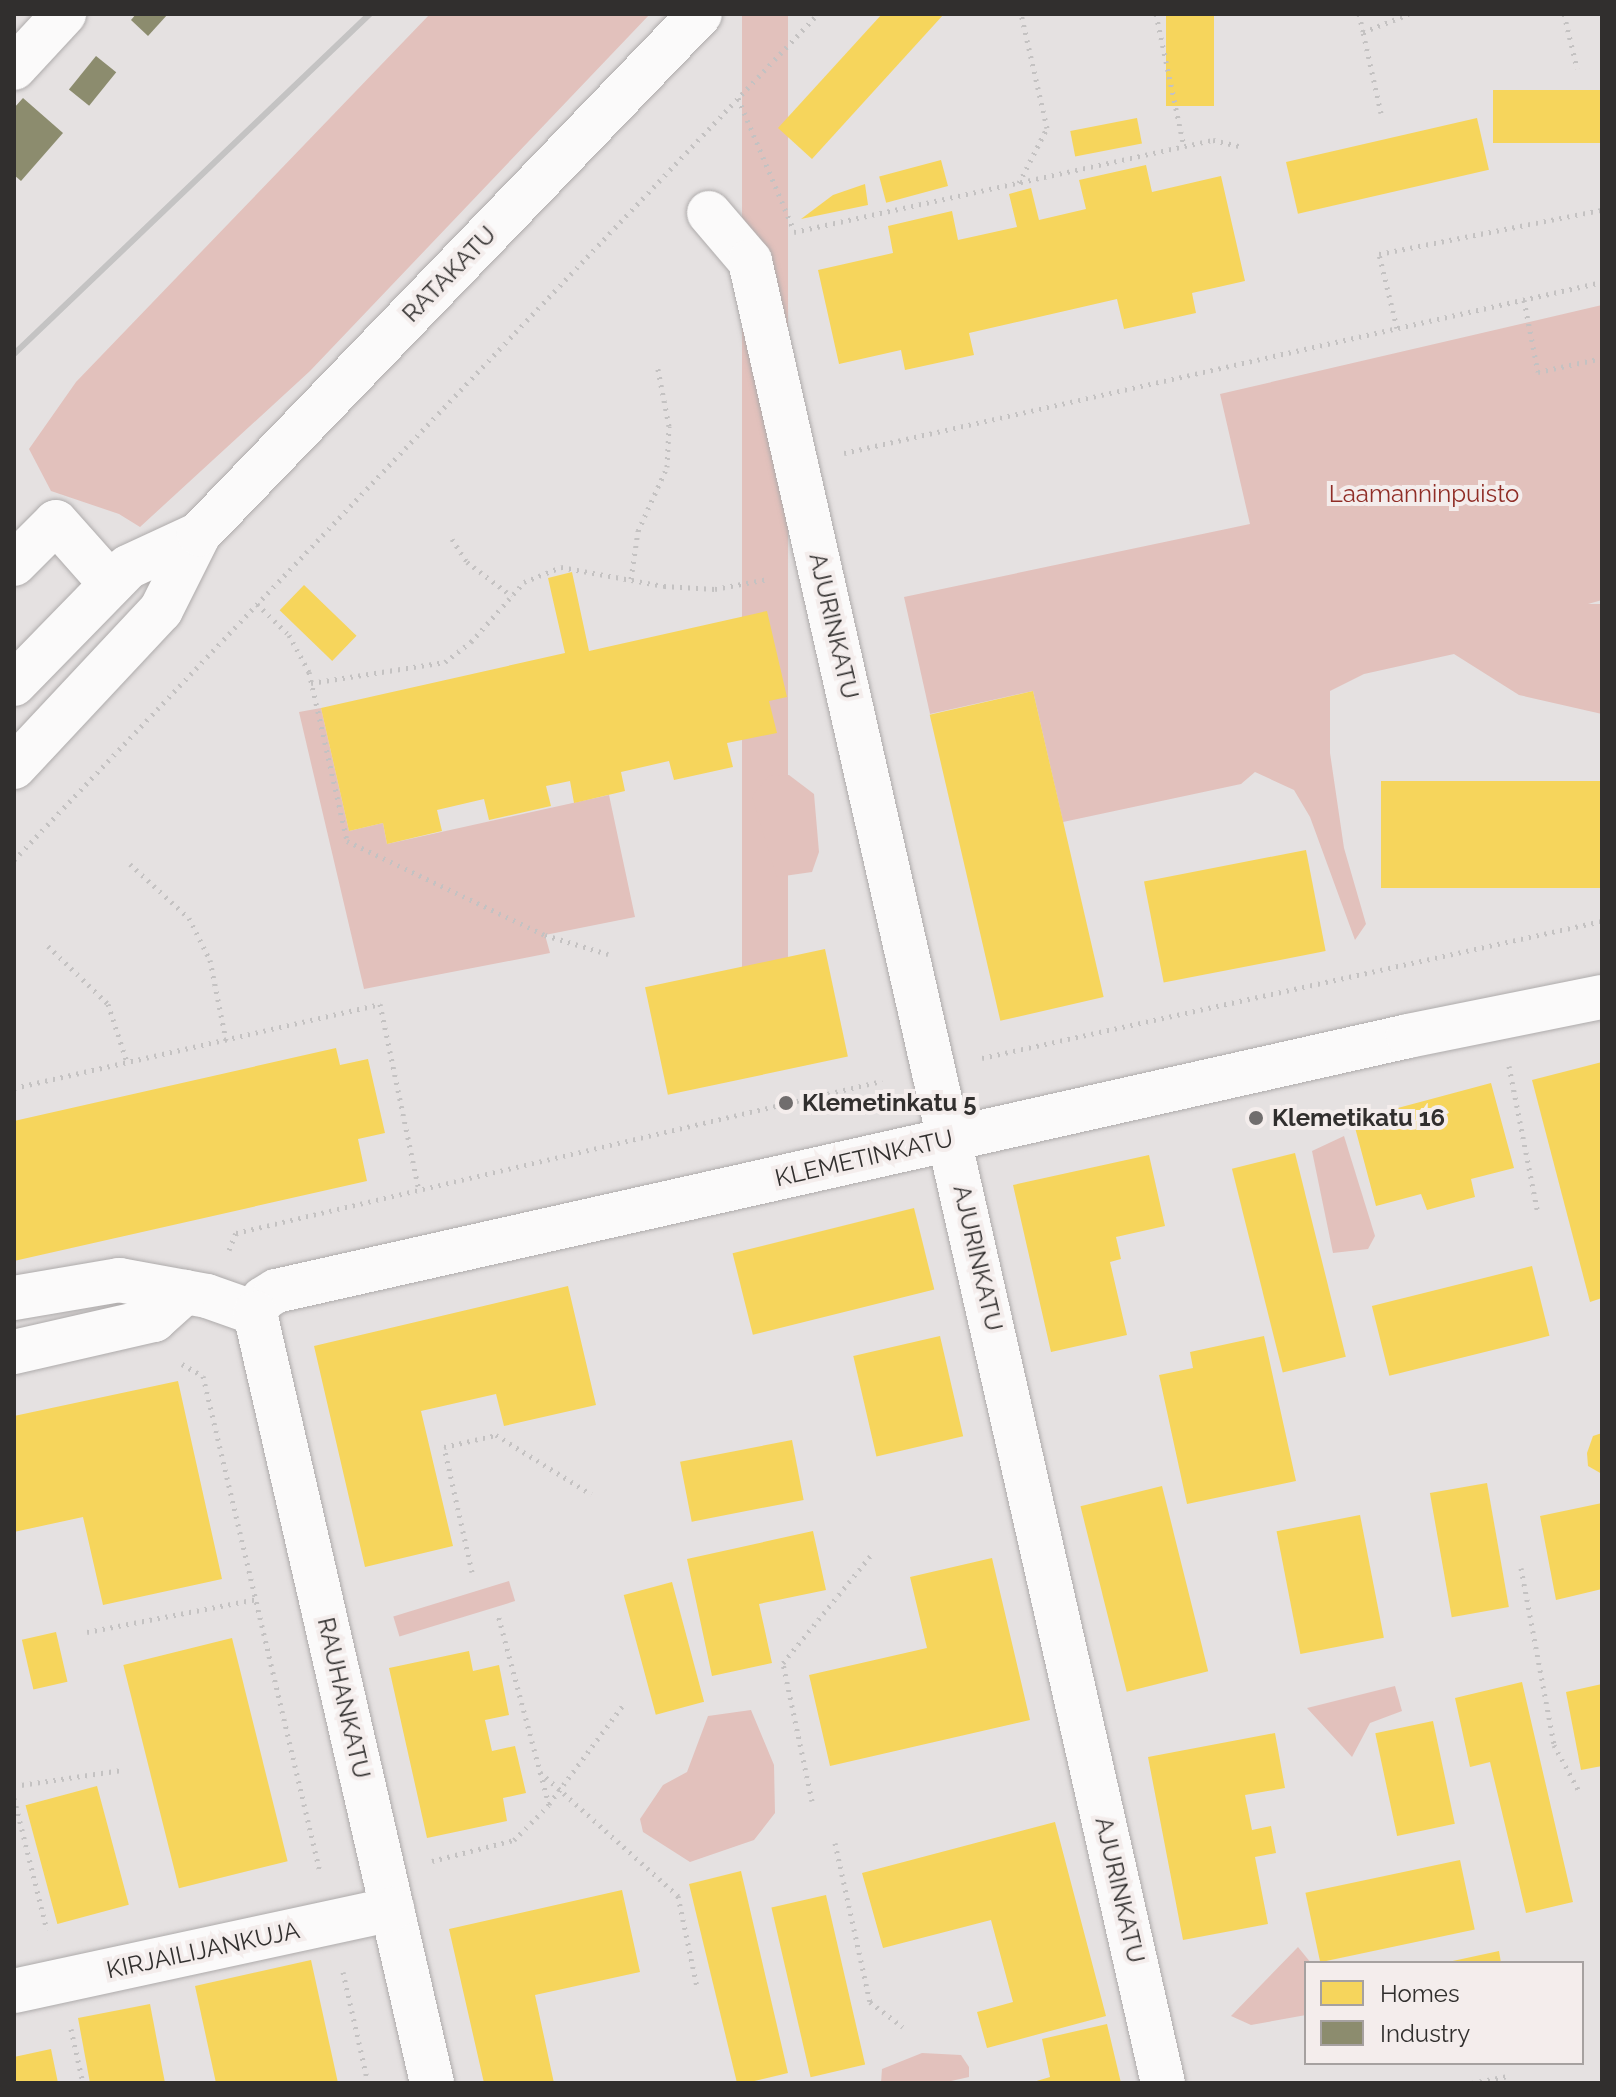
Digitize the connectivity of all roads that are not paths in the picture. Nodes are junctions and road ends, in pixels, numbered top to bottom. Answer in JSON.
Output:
{"nodes":[{"id":1,"x":64,"y":14,"type":"edge"},
{"id":2,"x":700,"y":14,"type":"edge"},
{"id":3,"x":14,"y":68,"type":"edge"},
{"id":4,"x":709,"y":213,"type":"dead end"},
{"id":5,"x":199,"y":534,"type":"junction"},
{"id":6,"x":14,"y":564,"type":"edge"},
{"id":7,"x":111,"y":584,"type":"junction"},
{"id":8,"x":14,"y":684,"type":"edge"},
{"id":9,"x":14,"y":767,"type":"edge"},
{"id":10,"x":1602,"y":997,"type":"edge"},
{"id":11,"x":951,"y":1139,"type":"junction"},
{"id":12,"x":185,"y":1292,"type":"junction"},
{"id":13,"x":14,"y":1298,"type":"edge"},
{"id":14,"x":255,"y":1313,"type":"junction"},
{"id":15,"x":14,"y":1352,"type":"edge"},
{"id":16,"x":392,"y":1909,"type":"junction"},
{"id":17,"x":14,"y":1991,"type":"edge"},
{"id":18,"x":432,"y":2083,"type":"edge"},
{"id":19,"x":1163,"y":2083,"type":"edge"}],
"edges":[{"from":1,"to":3,"type":"street"},
{"from":2,"to":5,"type":"street","name":"RATAKATU"},
{"from":4,"to":11,"type":"street","name":"AJURINKATU"},
{"from":5,"to":7,"type":"street","name":"RATAKATU"},
{"from":5,"to":9,"type":"street","name":"RATAKATU"},
{"from":6,"to":7,"type":"street"},
{"from":7,"to":8,"type":"street","name":"RATAKATU"},
{"from":10,"to":11,"type":"street","name":"KLEMETINKATU"},
{"from":11,"to":14,"type":"street","name":"KLEMETINKATU"},
{"from":11,"to":19,"type":"street","name":"AJURINKATU"},
{"from":12,"to":13,"type":"street"},
{"from":12,"to":14,"type":"street"},
{"from":12,"to":15,"type":"street"},
{"from":14,"to":16,"type":"street","name":"RAUHANKATU"},
{"from":16,"to":17,"type":"street","name":"KIRJAILIJANKUJA"},
{"from":16,"to":18,"type":"street","name":"RAUHANKATU"}]}
